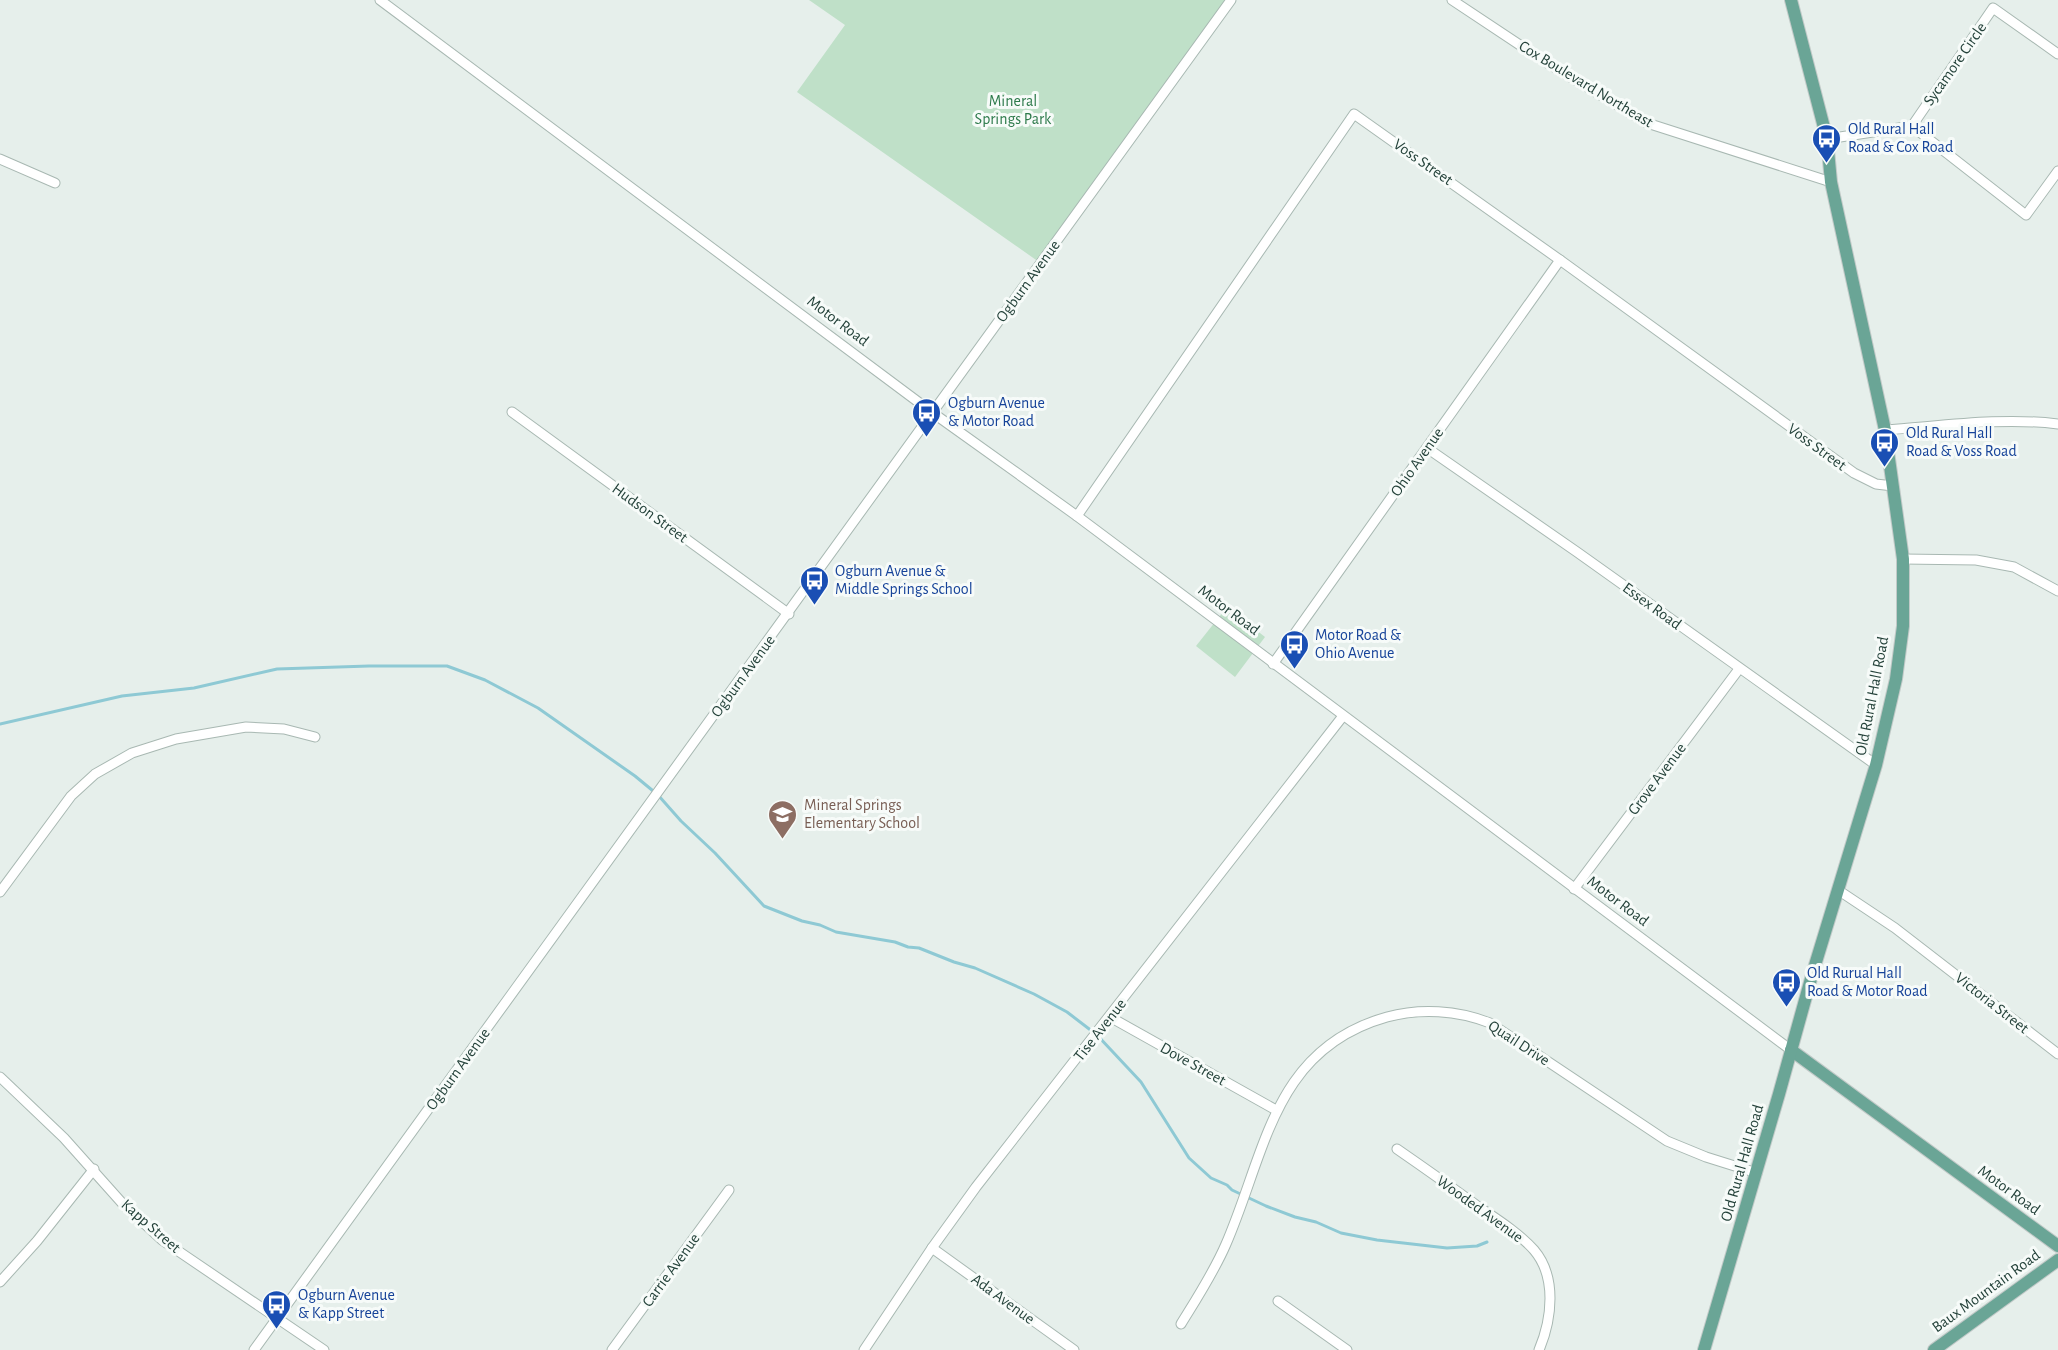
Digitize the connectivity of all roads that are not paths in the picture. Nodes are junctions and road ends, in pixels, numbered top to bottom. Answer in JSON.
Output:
{"nodes":[{"id":1,"x":380,"y":0,"type":"edge"},
{"id":2,"x":1231,"y":0,"type":"edge"},
{"id":3,"x":1452,"y":0,"type":"edge"},
{"id":4,"x":1791,"y":0,"type":"edge"},
{"id":5,"x":1797,"y":6,"type":"edge"},
{"id":6,"x":2058,"y":54,"type":"edge"},
{"id":7,"x":1912,"y":126,"type":"junction"},
{"id":8,"x":1827,"y":140,"type":"junction"},
{"id":9,"x":0,"y":159,"type":"edge"},
{"id":10,"x":2058,"y":171,"type":"edge"},
{"id":11,"x":1831,"y":182,"type":"junction"},
{"id":12,"x":55,"y":183,"type":"dead end"},
{"id":13,"x":1560,"y":260,"type":"junction"},
{"id":14,"x":512,"y":412,"type":"dead end"},
{"id":15,"x":933,"y":413,"type":"junction"},
{"id":16,"x":2058,"y":424,"type":"edge"},
{"id":17,"x":1885,"y":430,"type":"junction"},
{"id":18,"x":1427,"y":448,"type":"junction"},
{"id":19,"x":1893,"y":486,"type":"junction"},
{"id":20,"x":1077,"y":516,"type":"junction"},
{"id":21,"x":1903,"y":559,"type":"junction"},
{"id":22,"x":2058,"y":591,"type":"edge"},
{"id":23,"x":789,"y":614,"type":"junction"},
{"id":24,"x":1273,"y":664,"type":"junction"},
{"id":25,"x":1739,"y":669,"type":"junction"},
{"id":26,"x":1343,"y":716,"type":"junction"},
{"id":27,"x":315,"y":737,"type":"dead end"},
{"id":28,"x":1876,"y":765,"type":"junction"},
{"id":29,"x":1575,"y":889,"type":"junction"},
{"id":30,"x":1838,"y":891,"type":"junction"},
{"id":31,"x":0,"y":892,"type":"edge"},
{"id":32,"x":1110,"y":1017,"type":"junction"},
{"id":33,"x":1791,"y":1050,"type":"junction"},
{"id":34,"x":2058,"y":1054,"type":"edge"},
{"id":35,"x":0,"y":1077,"type":"edge"},
{"id":36,"x":1276,"y":1110,"type":"junction"},
{"id":37,"x":1397,"y":1149,"type":"dead end"},
{"id":38,"x":94,"y":1169,"type":"junction"},
{"id":39,"x":1757,"y":1173,"type":"junction"},
{"id":40,"x":729,"y":1191,"type":"dead end"},
{"id":41,"x":2058,"y":1246,"type":"edge"},
{"id":42,"x":932,"y":1248,"type":"junction"},
{"id":43,"x":2058,"y":1260,"type":"edge"},
{"id":44,"x":0,"y":1282,"type":"edge"},
{"id":45,"x":1278,"y":1301,"type":"dead end"},
{"id":46,"x":278,"y":1318,"type":"junction"},
{"id":47,"x":1181,"y":1324,"type":"dead end"},
{"id":48,"x":254,"y":1350,"type":"edge"},
{"id":49,"x":324,"y":1350,"type":"edge"},
{"id":50,"x":612,"y":1350,"type":"edge"},
{"id":51,"x":864,"y":1350,"type":"edge"},
{"id":52,"x":1074,"y":1350,"type":"edge"},
{"id":53,"x":1347,"y":1350,"type":"edge"},
{"id":54,"x":1539,"y":1350,"type":"edge"},
{"id":55,"x":1704,"y":1350,"type":"edge"},
{"id":56,"x":1934,"y":1350,"type":"edge"}],
"edges":[{"from":1,"to":15,"type":"street","name":"Motor Road"},
{"from":2,"to":15,"type":"street","name":"Ogburn Avenue"},
{"from":3,"to":11,"type":"street","name":"Cox Boulevard Northeast"},
{"from":4,"to":5,"type":"main road","name":"Old Rural Hall Road"},
{"from":5,"to":8,"type":"main road","name":"Old Rural Hall Road"},
{"from":6,"to":7,"type":"street","name":"Sycamore Circle"},
{"from":7,"to":8,"type":"street"},
{"from":7,"to":10,"type":"street"},
{"from":8,"to":11,"type":"main road","name":"Old Rural Hall Road"},
{"from":9,"to":12,"type":"street"},
{"from":11,"to":17,"type":"main road","name":"Old Rural Hall Road"},
{"from":13,"to":18,"type":"street","name":"Ohio Avenue"},
{"from":13,"to":19,"type":"street","name":"Voss Street"},
{"from":13,"to":20,"type":"street","name":"Voss Street"},
{"from":14,"to":23,"type":"street","name":"Hudson Street"},
{"from":15,"to":20,"type":"street","name":"Motor Road"},
{"from":15,"to":23,"type":"street","name":"Ogburn Avenue"},
{"from":16,"to":17,"type":"street"},
{"from":17,"to":19,"type":"main road","name":"Old Rural Hall Road"},
{"from":18,"to":24,"type":"street","name":"Ohio Avenue"},
{"from":18,"to":25,"type":"street","name":"Essex Road"},
{"from":19,"to":21,"type":"main road","name":"Old Rural Hall Road"},
{"from":20,"to":24,"type":"street","name":"Motor Road"},
{"from":21,"to":22,"type":"street"},
{"from":21,"to":28,"type":"main road","name":"Old Rural Hall Road"},
{"from":23,"to":46,"type":"street","name":"Ogburn Avenue"},
{"from":24,"to":26,"type":"street","name":"Motor Road"},
{"from":25,"to":28,"type":"street","name":"Essex Road"},
{"from":25,"to":29,"type":"street","name":"Grove Avenue"},
{"from":26,"to":29,"type":"street","name":"Motor Road"},
{"from":26,"to":32,"type":"street","name":"Tise Avenue"},
{"from":27,"to":31,"type":"street"},
{"from":28,"to":30,"type":"main road","name":"Old Rural Hall Road"},
{"from":29,"to":33,"type":"street","name":"Motor Road"},
{"from":30,"to":33,"type":"main road","name":"Old Rural Hall Road"},
{"from":30,"to":34,"type":"street","name":"Victoria Street"},
{"from":32,"to":36,"type":"street","name":"Dove Street"},
{"from":32,"to":42,"type":"street","name":"Tise Avenue"},
{"from":33,"to":39,"type":"main road","name":"Old Rural Hall Road"},
{"from":33,"to":41,"type":"main road","name":"Motor Road"},
{"from":35,"to":38,"type":"street","name":"Kapp Street"},
{"from":36,"to":39,"type":"street","name":"Quail Drive"},
{"from":36,"to":47,"type":"street","name":"Quail Drive"},
{"from":37,"to":54,"type":"street","name":"Wooded Avenue"},
{"from":38,"to":44,"type":"street"},
{"from":38,"to":46,"type":"street","name":"Kapp Street"},
{"from":39,"to":55,"type":"main road","name":"Old Rural Hall Road"},
{"from":40,"to":50,"type":"street","name":"Carrie Avenue"},
{"from":42,"to":51,"type":"street","name":"Tise Avenue"},
{"from":42,"to":52,"type":"street","name":"Ada Avenue"},
{"from":43,"to":56,"type":"main road","name":"Baux Mountain Road"},
{"from":45,"to":53,"type":"street"},
{"from":46,"to":48,"type":"street","name":"Ogburn Avenue"},
{"from":46,"to":49,"type":"street","name":"Kapp Street"}]}
